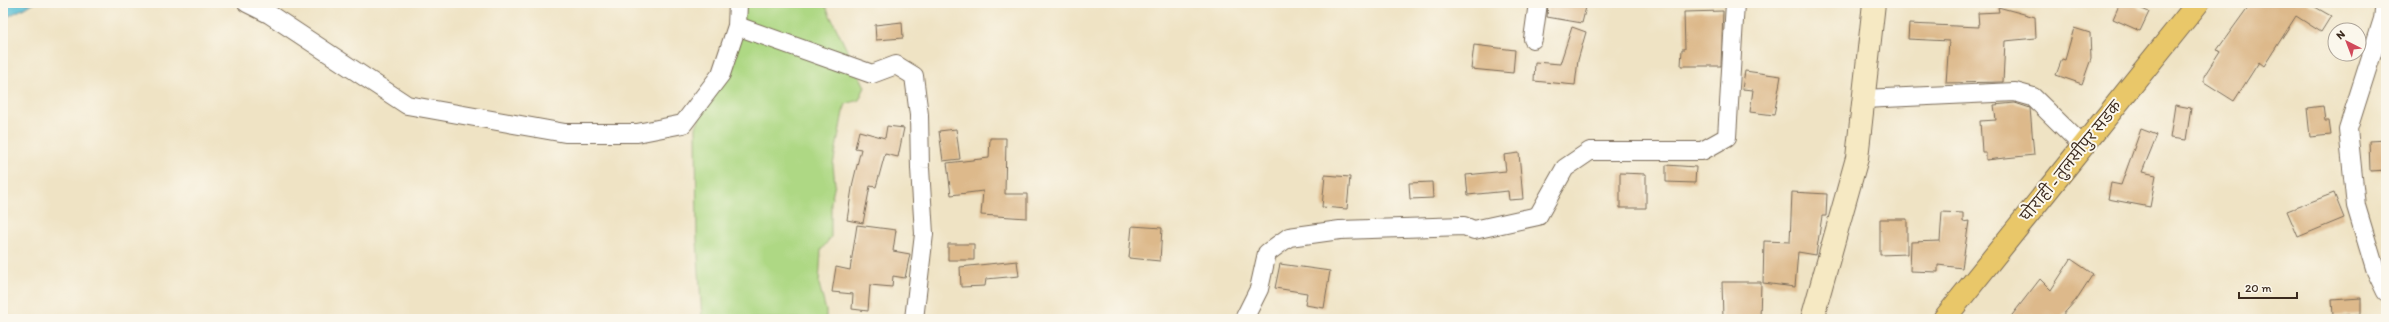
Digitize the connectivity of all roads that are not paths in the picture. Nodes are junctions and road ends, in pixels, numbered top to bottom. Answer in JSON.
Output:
{"nodes":[{"id":1,"x":247,"y":3,"type":"edge"},
{"id":2,"x":738,"y":3,"type":"edge"},
{"id":3,"x":1538,"y":3,"type":"edge"},
{"id":4,"x":1735,"y":3,"type":"edge"},
{"id":5,"x":1874,"y":3,"type":"edge"},
{"id":6,"x":2198,"y":3,"type":"edge"},
{"id":7,"x":2385,"y":3,"type":"edge"},
{"id":8,"x":737,"y":26,"type":"junction"},
{"id":9,"x":1533,"y":39,"type":"dead end"},
{"id":10,"x":1863,"y":99,"type":"junction"},
{"id":11,"x":2083,"y":146,"type":"junction"},
{"id":12,"x":2386,"y":292,"type":"edge"},
{"id":13,"x":914,"y":319,"type":"edge"},
{"id":14,"x":1244,"y":319,"type":"edge"},
{"id":15,"x":1812,"y":319,"type":"edge"},
{"id":16,"x":1944,"y":319,"type":"edge"}],
"edges":[{"from":1,"to":8,"type":"street"},
{"from":2,"to":8,"type":"street"},
{"from":3,"to":9,"type":"street"},
{"from":4,"to":14,"type":"street"},
{"from":5,"to":10,"type":"street"},
{"from":6,"to":11,"type":"main road","name":"घोराही - तुलसीपुर सडक"},
{"from":7,"to":12,"type":"street"},
{"from":8,"to":13,"type":"street"},
{"from":10,"to":11,"type":"street"},
{"from":10,"to":15,"type":"street"},
{"from":11,"to":16,"type":"main road","name":"घोराही - तुलसीपुर सडक"}]}
